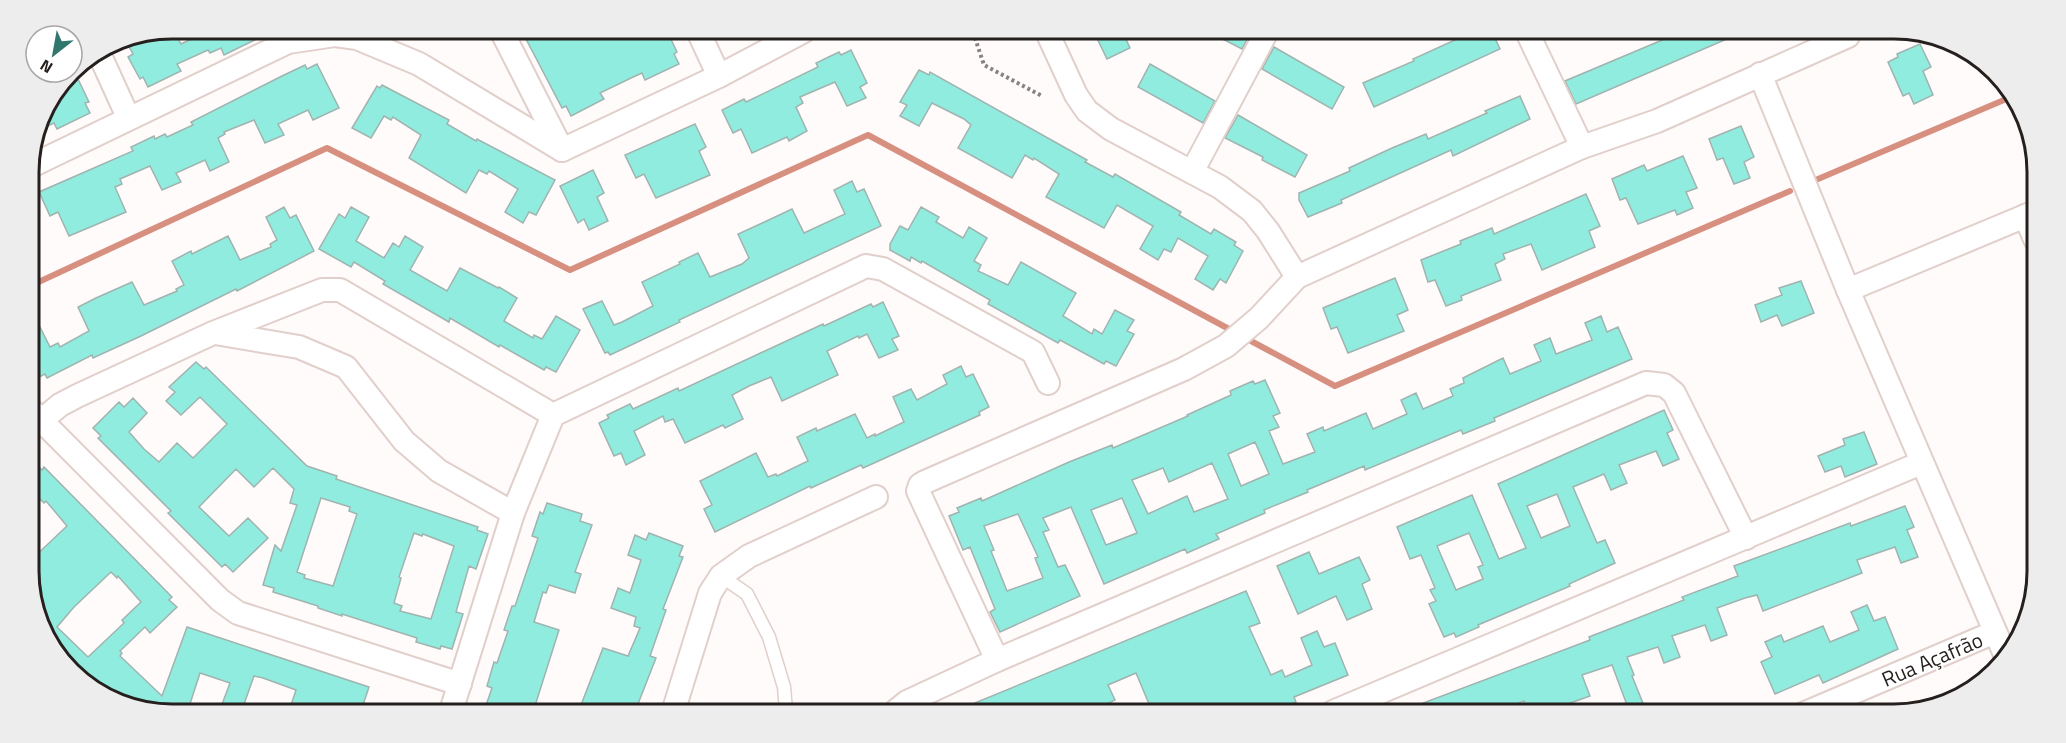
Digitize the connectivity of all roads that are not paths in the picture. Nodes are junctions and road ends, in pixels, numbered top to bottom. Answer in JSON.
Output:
{"nodes":[{"id":1,"x":277,"y":39,"type":"edge"},
{"id":2,"x":359,"y":39,"type":"edge"},
{"id":3,"x":506,"y":39,"type":"edge"},
{"id":4,"x":702,"y":39,"type":"edge"},
{"id":5,"x":789,"y":39,"type":"edge"},
{"id":6,"x":1050,"y":39,"type":"edge"},
{"id":7,"x":1263,"y":39,"type":"edge"},
{"id":8,"x":1530,"y":39,"type":"edge"},
{"id":9,"x":1841,"y":39,"type":"edge"},
{"id":10,"x":102,"y":59,"type":"edge"},
{"id":11,"x":1760,"y":75,"type":"junction"},
{"id":12,"x":719,"y":76,"type":"junction"},
{"id":13,"x":128,"y":117,"type":"junction"},
{"id":14,"x":1582,"y":147,"type":"junction"},
{"id":15,"x":562,"y":150,"type":"junction"},
{"id":16,"x":39,"y":162,"type":"edge"},
{"id":17,"x":1192,"y":172,"type":"junction"},
{"id":18,"x":2027,"y":215,"type":"edge"},
{"id":19,"x":1297,"y":277,"type":"junction"},
{"id":20,"x":1848,"y":290,"type":"junction"},
{"id":21,"x":213,"y":333,"type":"junction"},
{"id":22,"x":1048,"y":383,"type":"dead end"},
{"id":23,"x":552,"y":415,"type":"junction"},
{"id":24,"x":39,"y":416,"type":"edge"},
{"id":25,"x":39,"y":424,"type":"edge"},
{"id":26,"x":1921,"y":463,"type":"junction"},
{"id":27,"x":876,"y":498,"type":"dead end"},
{"id":28,"x":513,"y":513,"type":"junction"},
{"id":29,"x":1746,"y":538,"type":"junction"},
{"id":30,"x":721,"y":576,"type":"junction"},
{"id":31,"x":2000,"y":642,"type":"edge"},
{"id":32,"x":997,"y":660,"type":"junction"},
{"id":33,"x":460,"y":684,"type":"junction"},
{"id":34,"x":1384,"y":702,"type":"edge"},
{"id":35,"x":453,"y":704,"type":"edge"},
{"id":36,"x":676,"y":704,"type":"edge"},
{"id":37,"x":785,"y":704,"type":"edge"},
{"id":38,"x":904,"y":704,"type":"edge"},
{"id":39,"x":1830,"y":704,"type":"edge"}],
"edges":[{"from":1,"to":13,"type":"street"},
{"from":2,"to":15,"type":"street"},
{"from":3,"to":15,"type":"street"},
{"from":4,"to":12,"type":"street"},
{"from":5,"to":12,"type":"street"},
{"from":6,"to":17,"type":"street"},
{"from":7,"to":17,"type":"street"},
{"from":8,"to":14,"type":"street"},
{"from":9,"to":11,"type":"street"},
{"from":10,"to":13,"type":"street"},
{"from":11,"to":14,"type":"street"},
{"from":11,"to":20,"type":"street"},
{"from":12,"to":15,"type":"street"},
{"from":13,"to":16,"type":"street"},
{"from":14,"to":19,"type":"street"},
{"from":17,"to":19,"type":"street"},
{"from":18,"to":20,"type":"street"},
{"from":19,"to":32,"type":"street"},
{"from":20,"to":26,"type":"street"},
{"from":21,"to":23,"type":"street"},
{"from":21,"to":24,"type":"street"},
{"from":21,"to":28,"type":"street"},
{"from":22,"to":23,"type":"street"},
{"from":23,"to":28,"type":"street"},
{"from":25,"to":33,"type":"street"},
{"from":26,"to":29,"type":"street"},
{"from":26,"to":31,"type":"street"},
{"from":27,"to":30,"type":"street"},
{"from":28,"to":33,"type":"street"},
{"from":29,"to":32,"type":"street"},
{"from":29,"to":34,"type":"street"},
{"from":30,"to":36,"type":"street"},
{"from":30,"to":37,"type":"lane"},
{"from":31,"to":39,"type":"street","name":"Rua Açafrão"},
{"from":32,"to":38,"type":"street"},
{"from":33,"to":35,"type":"street"}]}
